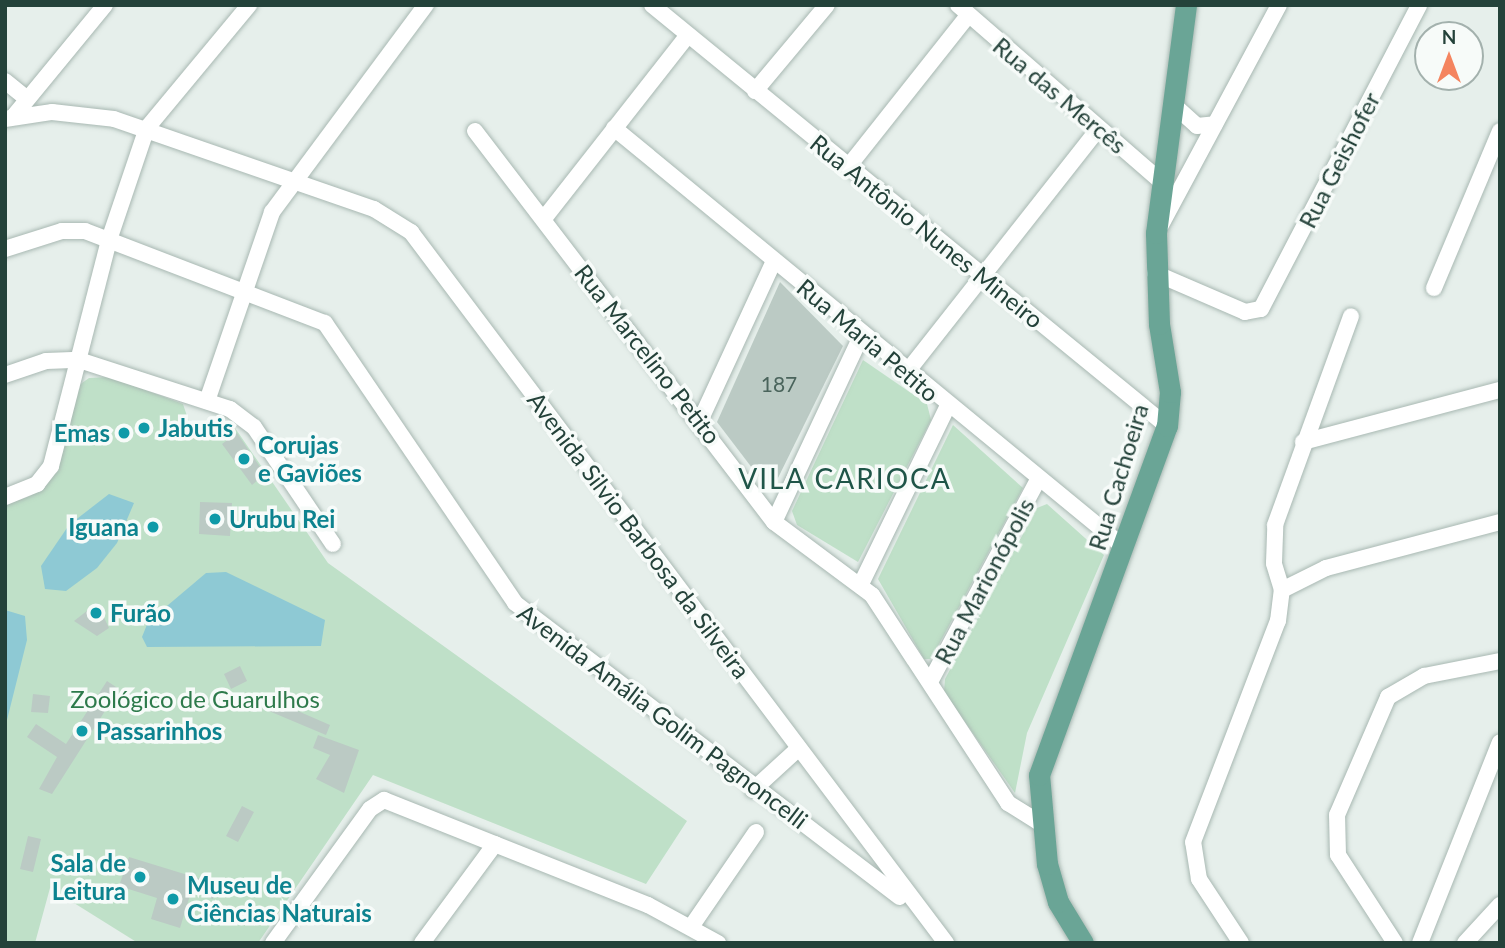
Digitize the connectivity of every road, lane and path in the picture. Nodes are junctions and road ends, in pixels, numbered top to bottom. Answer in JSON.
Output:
{"nodes":[{"id":1,"x":105,"y":5,"type":"edge"},
{"id":2,"x":249,"y":5,"type":"edge"},
{"id":3,"x":426,"y":5,"type":"edge"},
{"id":4,"x":652,"y":5,"type":"edge"},
{"id":5,"x":827,"y":5,"type":"edge"},
{"id":6,"x":1279,"y":5,"type":"edge"},
{"id":7,"x":1419,"y":5,"type":"edge"},
{"id":8,"x":1184,"y":7,"type":"edge"},
{"id":9,"x":962,"y":11,"type":"edge"},
{"id":10,"x":688,"y":35,"type":"junction"},
{"id":11,"x":5,"y":81,"type":"edge"},
{"id":12,"x":755,"y":91,"type":"junction"},
{"id":13,"x":26,"y":98,"type":"junction"},
{"id":14,"x":1176,"y":107,"type":"junction"},
{"id":15,"x":9,"y":118,"type":"edge"},
{"id":16,"x":1215,"y":124,"type":"junction"},
{"id":17,"x":147,"y":128,"type":"junction"},
{"id":18,"x":614,"y":128,"type":"junction"},
{"id":19,"x":1098,"y":128,"type":"junction"},
{"id":20,"x":475,"y":131,"type":"dead end"},
{"id":21,"x":1500,"y":131,"type":"edge"},
{"id":22,"x":848,"y":167,"type":"junction"},
{"id":23,"x":292,"y":180,"type":"junction"},
{"id":24,"x":1163,"y":183,"type":"junction"},
{"id":25,"x":546,"y":216,"type":"junction"},
{"id":26,"x":1156,"y":233,"type":"junction"},
{"id":27,"x":110,"y":237,"type":"junction"},
{"id":28,"x":5,"y":249,"type":"edge"},
{"id":29,"x":774,"y":261,"type":"junction"},
{"id":30,"x":1155,"y":273,"type":"junction"},
{"id":31,"x":982,"y":274,"type":"junction"},
{"id":32,"x":1434,"y":288,"type":"dead end"},
{"id":33,"x":244,"y":290,"type":"junction"},
{"id":34,"x":1352,"y":316,"type":"dead end"},
{"id":35,"x":862,"y":334,"type":"junction"},
{"id":36,"x":79,"y":359,"type":"junction"},
{"id":37,"x":907,"y":372,"type":"junction"},
{"id":38,"x":5,"y":375,"type":"edge"},
{"id":39,"x":1500,"y":390,"type":"edge"},
{"id":40,"x":207,"y":401,"type":"junction"},
{"id":41,"x":948,"y":406,"type":"junction"},
{"id":42,"x":700,"y":421,"type":"junction"},
{"id":43,"x":1167,"y":426,"type":"junction"},
{"id":44,"x":1303,"y":442,"type":"junction"},
{"id":45,"x":1038,"y":480,"type":"junction"},
{"id":46,"x":5,"y":497,"type":"edge"},
{"id":47,"x":774,"y":522,"type":"junction"},
{"id":48,"x":1500,"y":522,"type":"edge"},
{"id":49,"x":333,"y":544,"type":"dead end"},
{"id":50,"x":1125,"y":548,"type":"junction"},
{"id":51,"x":862,"y":584,"type":"junction"},
{"id":52,"x":1282,"y":590,"type":"junction"},
{"id":53,"x":1500,"y":661,"type":"edge"},
{"id":54,"x":930,"y":682,"type":"junction"},
{"id":55,"x":1500,"y":742,"type":"edge"},
{"id":56,"x":799,"y":748,"type":"junction"},
{"id":57,"x":753,"y":790,"type":"junction"},
{"id":58,"x":1040,"y":823,"type":"junction"},
{"id":59,"x":756,"y":832,"type":"dead end"},
{"id":60,"x":495,"y":844,"type":"junction"},
{"id":61,"x":1500,"y":905,"type":"edge"},
{"id":62,"x":916,"y":910,"type":"junction"},
{"id":63,"x":691,"y":927,"type":"junction"},
{"id":64,"x":1476,"y":939,"type":"edge"},
{"id":65,"x":273,"y":943,"type":"edge"},
{"id":66,"x":422,"y":943,"type":"edge"},
{"id":67,"x":718,"y":943,"type":"edge"},
{"id":68,"x":946,"y":943,"type":"edge"},
{"id":69,"x":1083,"y":943,"type":"edge"},
{"id":70,"x":1241,"y":943,"type":"edge"},
{"id":71,"x":1395,"y":943,"type":"edge"},
{"id":72,"x":1420,"y":943,"type":"edge"}],
"edges":[{"from":1,"to":13,"type":"street"},
{"from":2,"to":17,"type":"street"},
{"from":3,"to":23,"type":"street"},
{"from":4,"to":10,"type":"street","name":"Rua Antônio Nunes Mineiro"},
{"from":5,"to":12,"type":"street"},
{"from":6,"to":16,"type":"street"},
{"from":7,"to":30,"type":"street","name":"Rua Geishofer"},
{"from":8,"to":14,"type":"main road","name":"Rua Cachoeira"},
{"from":9,"to":19,"type":"street","name":"Rua das Mercês"},
{"from":9,"to":22,"type":"street"},
{"from":10,"to":12,"type":"street","name":"Rua Antônio Nunes Mineiro"},
{"from":10,"to":18,"type":"street"},
{"from":11,"to":13,"type":"street"},
{"from":12,"to":22,"type":"street","name":"Rua Antônio Nunes Mineiro"},
{"from":13,"to":15,"type":"street"},
{"from":14,"to":16,"type":"street"},
{"from":14,"to":24,"type":"main road","name":"Rua Cachoeira"},
{"from":15,"to":17,"type":"street","name":"Avenida Silvio Barbosa da Silveira"},
{"from":16,"to":26,"type":"street"},
{"from":17,"to":23,"type":"street","name":"Avenida Silvio Barbosa da Silveira"},
{"from":17,"to":27,"type":"street"},
{"from":18,"to":25,"type":"street"},
{"from":18,"to":29,"type":"street","name":"Rua Maria Petito"},
{"from":19,"to":24,"type":"street","name":"Rua das Mercês"},
{"from":19,"to":31,"type":"street"},
{"from":20,"to":25,"type":"street","name":"Rua Marcelino Petito"},
{"from":21,"to":32,"type":"street"},
{"from":22,"to":31,"type":"street","name":"Rua Antônio Nunes Mineiro"},
{"from":23,"to":33,"type":"street"},
{"from":23,"to":56,"type":"street","name":"Avenida Silvio Barbosa da Silveira"},
{"from":24,"to":26,"type":"main road","name":"Rua Cachoeira"},
{"from":25,"to":42,"type":"street","name":"Rua Marcelino Petito"},
{"from":26,"to":30,"type":"main road","name":"Rua Cachoeira"},
{"from":27,"to":28,"type":"street","name":"Avenida Amália Golim Pagnoncelli"},
{"from":27,"to":33,"type":"street","name":"Avenida Amália Golim Pagnoncelli"},
{"from":27,"to":36,"type":"street"},
{"from":29,"to":35,"type":"street","name":"Rua Maria Petito"},
{"from":29,"to":42,"type":"street"},
{"from":30,"to":43,"type":"main road","name":"Rua Cachoeira"},
{"from":31,"to":37,"type":"street"},
{"from":31,"to":43,"type":"street","name":"Rua Antônio Nunes Mineiro"},
{"from":33,"to":40,"type":"street"},
{"from":33,"to":57,"type":"street","name":"Avenida Amália Golim Pagnoncelli"},
{"from":34,"to":44,"type":"street"},
{"from":35,"to":37,"type":"street","name":"Rua Maria Petito"},
{"from":35,"to":47,"type":"street"},
{"from":36,"to":38,"type":"street"},
{"from":36,"to":40,"type":"street"},
{"from":36,"to":46,"type":"street"},
{"from":37,"to":41,"type":"street","name":"Rua Maria Petito"},
{"from":39,"to":44,"type":"street"},
{"from":40,"to":49,"type":"street"},
{"from":41,"to":45,"type":"street","name":"Rua Maria Petito"},
{"from":41,"to":51,"type":"street"},
{"from":42,"to":47,"type":"street","name":"Rua Marcelino Petito"},
{"from":43,"to":50,"type":"main road","name":"Rua Cachoeira"},
{"from":44,"to":52,"type":"street"},
{"from":45,"to":50,"type":"street","name":"Rua Maria Petito"},
{"from":45,"to":54,"type":"street","name":"Rua Marionópolis"},
{"from":47,"to":51,"type":"street","name":"Rua Marcelino Petito"},
{"from":48,"to":52,"type":"street"},
{"from":50,"to":58,"type":"main road","name":"Rua Cachoeira"},
{"from":51,"to":54,"type":"street","name":"Rua Marcelino Petito"},
{"from":52,"to":70,"type":"street"},
{"from":53,"to":71,"type":"street"},
{"from":54,"to":58,"type":"street","name":"Rua Marcelino Petito"},
{"from":55,"to":72,"type":"street"},
{"from":56,"to":57,"type":"street"},
{"from":56,"to":62,"type":"street","name":"Avenida Silvio Barbosa da Silveira"},
{"from":57,"to":62,"type":"street","name":"Avenida Amália Golim Pagnoncelli"},
{"from":58,"to":69,"type":"main road","name":"Rua Cachoeira"},
{"from":59,"to":63,"type":"street"},
{"from":60,"to":63,"type":"street"},
{"from":60,"to":65,"type":"street"},
{"from":60,"to":66,"type":"street"},
{"from":61,"to":64,"type":"street"},
{"from":62,"to":68,"type":"street","name":"Avenida Silvio Barbosa da Silveira"},
{"from":63,"to":67,"type":"street"}]}
